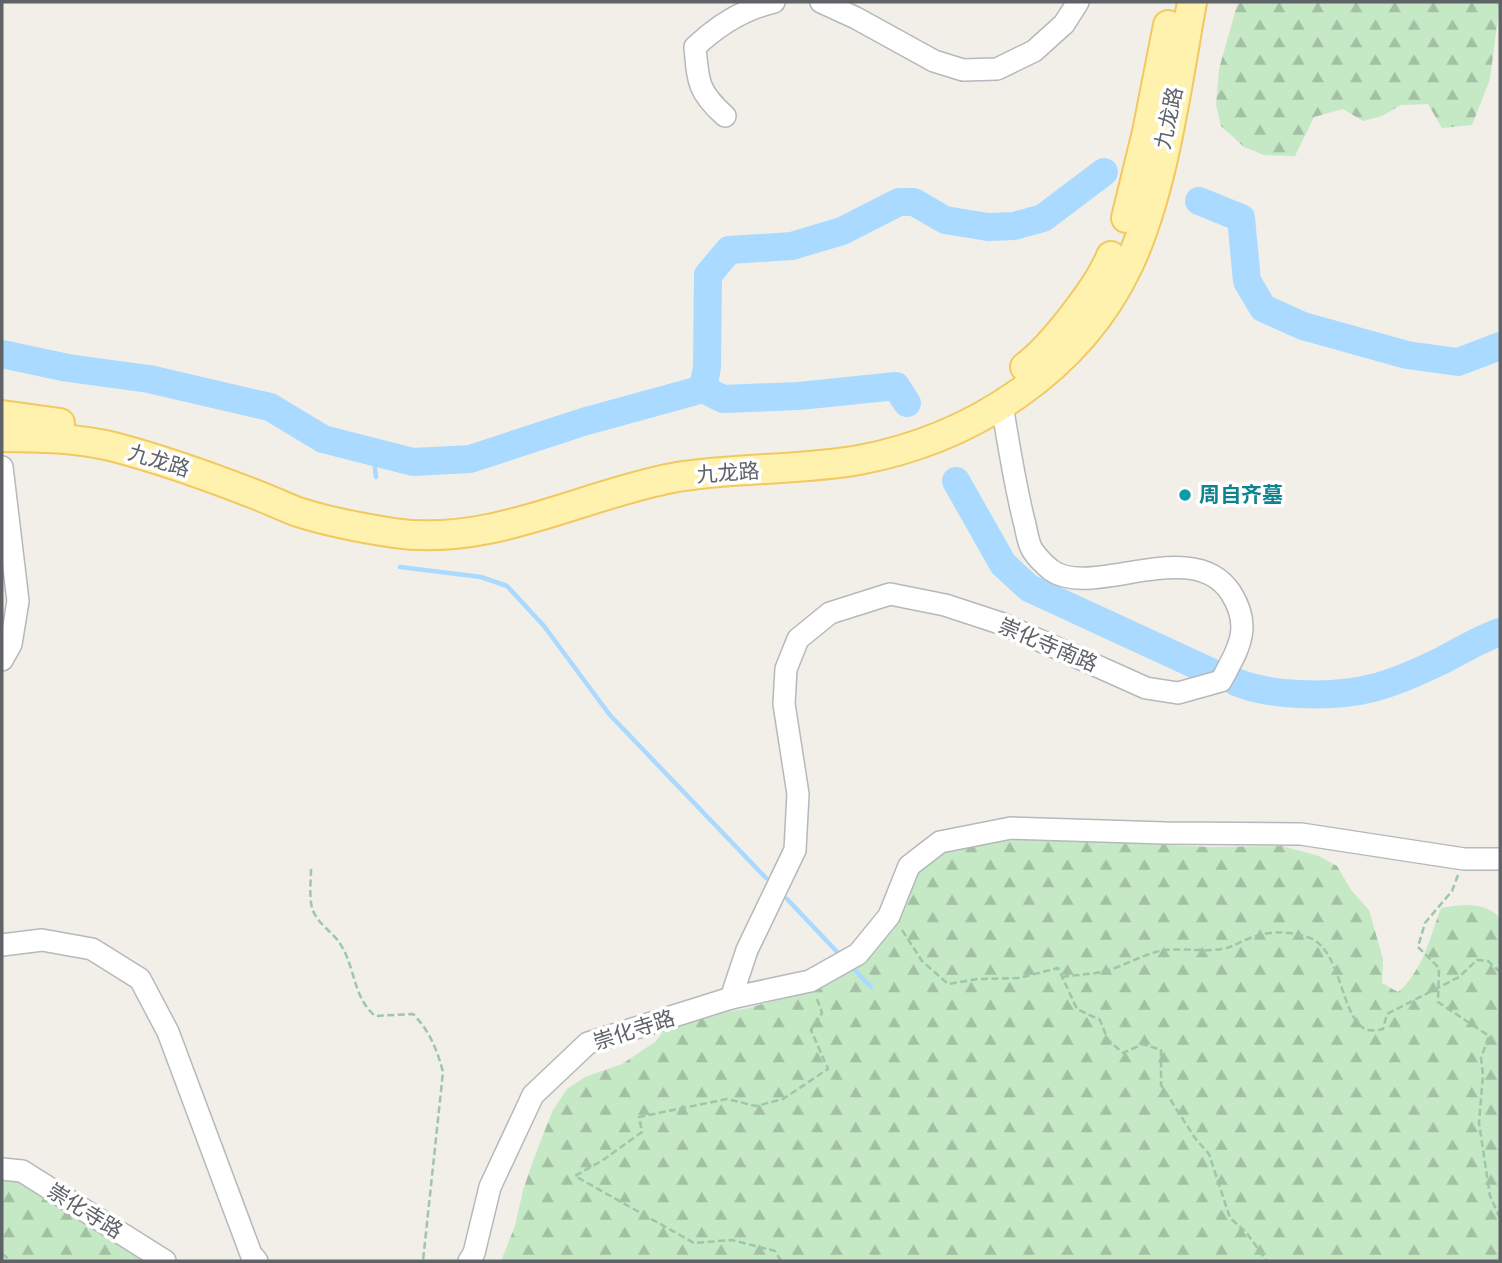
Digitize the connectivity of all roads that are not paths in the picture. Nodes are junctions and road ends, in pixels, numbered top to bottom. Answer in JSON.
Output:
{"nodes":[{"id":1,"x":774,"y":2,"type":"edge"},
{"id":2,"x":821,"y":2,"type":"edge"},
{"id":3,"x":1078,"y":2,"type":"edge"},
{"id":4,"x":1173,"y":2,"type":"edge"},
{"id":5,"x":1192,"y":2,"type":"edge"},
{"id":6,"x":725,"y":116,"type":"dead end"},
{"id":7,"x":1002,"y":405,"type":"junction"},
{"id":8,"x":2,"y":415,"type":"edge"},
{"id":9,"x":2,"y":437,"type":"edge"},
{"id":10,"x":2,"y":467,"type":"edge"},
{"id":11,"x":2,"y":660,"type":"edge"},
{"id":12,"x":1500,"y":859,"type":"edge"},
{"id":13,"x":2,"y":945,"type":"edge"},
{"id":14,"x":732,"y":998,"type":"junction"},
{"id":15,"x":2,"y":1169,"type":"edge"},
{"id":16,"x":165,"y":1261,"type":"edge"},
{"id":17,"x":257,"y":1261,"type":"edge"},
{"id":18,"x":469,"y":1261,"type":"edge"}],
"edges":[{"from":1,"to":6,"type":"street"},
{"from":2,"to":3,"type":"street"},
{"from":4,"to":8,"type":"main road","name":"九龙路"},
{"from":5,"to":7,"type":"main road","name":"九龙路"},
{"from":7,"to":9,"type":"main road","name":"九龙路"},
{"from":7,"to":14,"type":"street","name":"崇化寺南路"},
{"from":10,"to":11,"type":"street"},
{"from":12,"to":14,"type":"street","name":"崇化寺路"},
{"from":13,"to":17,"type":"street"},
{"from":14,"to":18,"type":"street","name":"崇化寺路"},
{"from":15,"to":16,"type":"street","name":"崇化寺路"}]}
